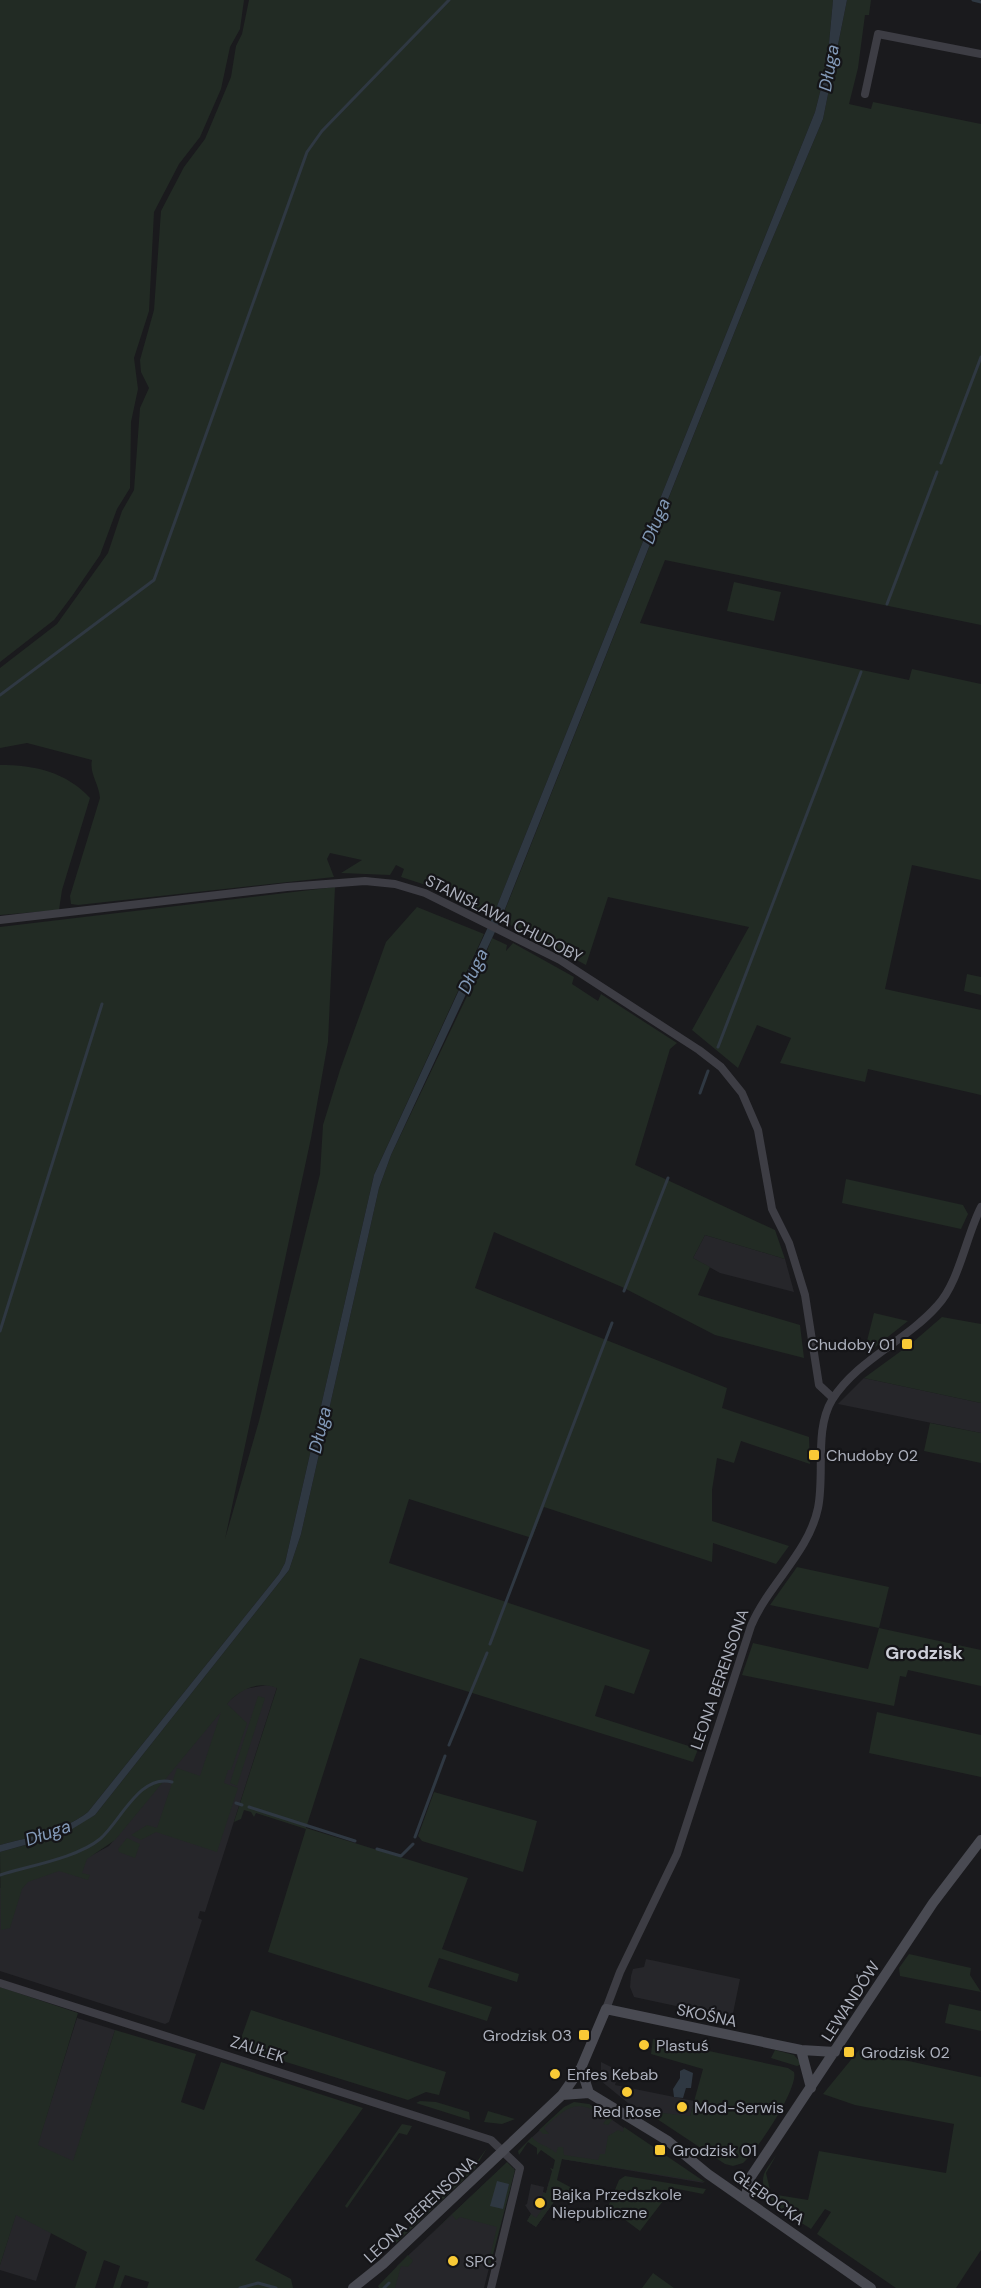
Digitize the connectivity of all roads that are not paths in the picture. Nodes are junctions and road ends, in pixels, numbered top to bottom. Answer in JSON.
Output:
{"nodes":[{"id":1,"x":981,"y":54,"type":"edge"},
{"id":2,"x":865,"y":94,"type":"dead end"},
{"id":3,"x":0,"y":920,"type":"edge"},
{"id":4,"x":981,"y":1207,"type":"edge"},
{"id":5,"x":833,"y":1398,"type":"junction"},
{"id":6,"x":981,"y":1840,"type":"edge"},
{"id":7,"x":0,"y":1983,"type":"edge"},
{"id":8,"x":606,"y":2009,"type":"junction"},
{"id":9,"x":801,"y":2050,"type":"junction"},
{"id":10,"x":835,"y":2052,"type":"junction"},
{"id":11,"x":581,"y":2068,"type":"junction"},
{"id":12,"x":811,"y":2088,"type":"junction"},
{"id":13,"x":589,"y":2092,"type":"junction"},
{"id":14,"x":562,"y":2095,"type":"junction"},
{"id":15,"x":505,"y":2150,"type":"junction"},
{"id":16,"x":748,"y":2181,"type":"junction"},
{"id":17,"x":722,"y":2183,"type":"junction"},
{"id":18,"x":746,"y":2200,"type":"junction"},
{"id":19,"x":353,"y":2288,"type":"edge"},
{"id":20,"x":491,"y":2288,"type":"edge"},
{"id":21,"x":871,"y":2288,"type":"edge"}],
"edges":[{"from":1,"to":2,"type":"street"},
{"from":3,"to":5,"type":"street","name":"STANISŁAWA CHUDOBY"},
{"from":4,"to":5,"type":"street","name":"LEONA BERENSONA"},
{"from":5,"to":8,"type":"street","name":"LEONA BERENSONA"},
{"from":6,"to":10,"type":"street","name":"LEWANDÓW"},
{"from":7,"to":15,"type":"street","name":"ZAUŁEK"},
{"from":8,"to":9,"type":"street","name":"SKOŚNA"},
{"from":8,"to":11,"type":"street","name":"LEONA BERENSONA"},
{"from":9,"to":10,"type":"street","name":"SKOŚNA"},
{"from":9,"to":12,"type":"street"},
{"from":10,"to":12,"type":"street","name":"LEWANDÓW"},
{"from":11,"to":13,"type":"street"},
{"from":11,"to":14,"type":"street","name":"LEONA BERENSONA"},
{"from":12,"to":16,"type":"street","name":"LEWANDÓW"},
{"from":13,"to":14,"type":"street"},
{"from":13,"to":17,"type":"street","name":"GŁĘBOCKA"},
{"from":14,"to":15,"type":"street","name":"LEONA BERENSONA"},
{"from":15,"to":19,"type":"street","name":"LEONA BERENSONA"},
{"from":15,"to":20,"type":"street"},
{"from":16,"to":17,"type":"street"},
{"from":16,"to":18,"type":"street","name":"LEWANDÓW"},
{"from":17,"to":18,"type":"street","name":"GŁĘBOCKA"},
{"from":18,"to":21,"type":"street","name":"GŁĘBOCKA"}]}
